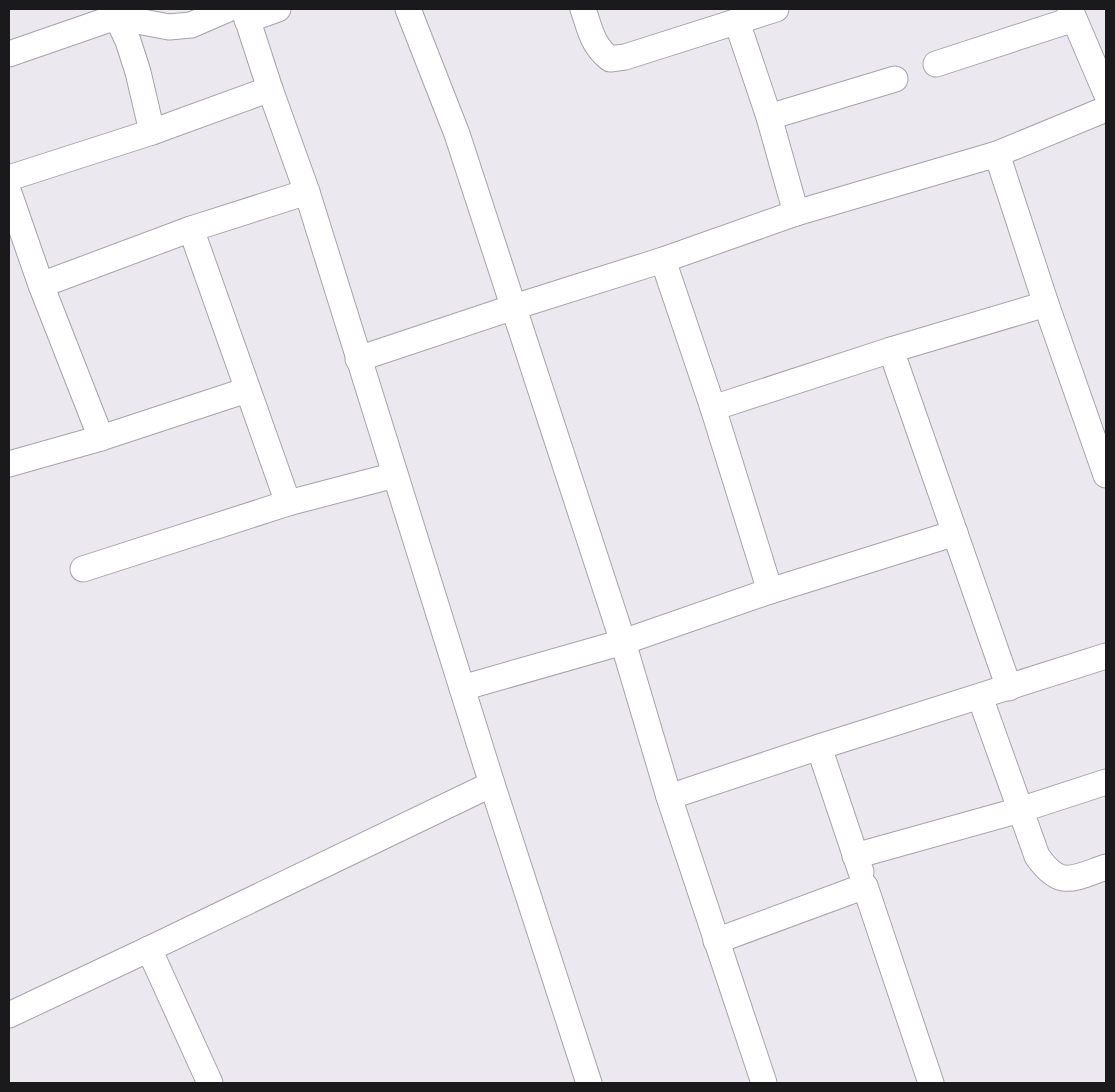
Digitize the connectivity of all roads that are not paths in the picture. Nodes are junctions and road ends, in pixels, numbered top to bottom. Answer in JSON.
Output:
{"nodes":[{"id":1,"x":278,"y":9,"type":"edge"},
{"id":2,"x":408,"y":9,"type":"edge"},
{"id":3,"x":583,"y":9,"type":"edge"},
{"id":4,"x":776,"y":9,"type":"edge"},
{"id":5,"x":240,"y":12,"type":"edge"},
{"id":6,"x":114,"y":13,"type":"edge"},
{"id":7,"x":1072,"y":14,"type":"edge"},
{"id":8,"x":737,"y":22,"type":"junction"},
{"id":9,"x":9,"y":54,"type":"edge"},
{"id":10,"x":936,"y":64,"type":"dead end"},
{"id":11,"x":895,"y":79,"type":"dead end"},
{"id":12,"x":270,"y":89,"type":"junction"},
{"id":13,"x":1106,"y":94,"type":"edge"},
{"id":14,"x":1106,"y":109,"type":"edge"},
{"id":15,"x":769,"y":118,"type":"junction"},
{"id":16,"x":152,"y":132,"type":"junction"},
{"id":17,"x":997,"y":154,"type":"junction"},
{"id":18,"x":9,"y":178,"type":"edge"},
{"id":19,"x":307,"y":192,"type":"junction"},
{"id":20,"x":9,"y":193,"type":"edge"},
{"id":21,"x":796,"y":213,"type":"junction"},
{"id":22,"x":191,"y":229,"type":"junction"},
{"id":23,"x":662,"y":260,"type":"junction"},
{"id":24,"x":41,"y":285,"type":"junction"},
{"id":25,"x":1046,"y":304,"type":"junction"},
{"id":26,"x":514,"y":307,"type":"junction"},
{"id":27,"x":891,"y":350,"type":"junction"},
{"id":28,"x":358,"y":359,"type":"junction"},
{"id":29,"x":247,"y":390,"type":"junction"},
{"id":30,"x":713,"y":408,"type":"junction"},
{"id":31,"x":101,"y":438,"type":"junction"},
{"id":32,"x":9,"y":464,"type":"edge"},
{"id":33,"x":395,"y":475,"type":"junction"},
{"id":34,"x":1106,"y":475,"type":"edge"},
{"id":35,"x":288,"y":503,"type":"junction"},
{"id":36,"x":954,"y":533,"type":"junction"},
{"id":37,"x":83,"y":569,"type":"dead end"},
{"id":38,"x":770,"y":591,"type":"junction"},
{"id":39,"x":623,"y":642,"type":"junction"},
{"id":40,"x":1106,"y":656,"type":"edge"},
{"id":41,"x":462,"y":688,"type":"junction"},
{"id":42,"x":1008,"y":688,"type":"junction"},
{"id":43,"x":980,"y":697,"type":"junction"},
{"id":44,"x":819,"y":747,"type":"junction"},
{"id":45,"x":1106,"y":782,"type":"edge"},
{"id":46,"x":492,"y":784,"type":"junction"},
{"id":47,"x":669,"y":797,"type":"junction"},
{"id":48,"x":1020,"y":810,"type":"junction"},
{"id":49,"x":855,"y":856,"type":"junction"},
{"id":50,"x":1106,"y":867,"type":"edge"},
{"id":51,"x":865,"y":886,"type":"junction"},
{"id":52,"x":716,"y":941,"type":"junction"},
{"id":53,"x":150,"y":949,"type":"junction"},
{"id":54,"x":9,"y":1015,"type":"edge"},
{"id":55,"x":210,"y":1083,"type":"edge"},
{"id":56,"x":589,"y":1083,"type":"edge"},
{"id":57,"x":764,"y":1083,"type":"edge"},
{"id":58,"x":931,"y":1083,"type":"edge"}],
"edges":[{"from":1,"to":5,"type":"street"},
{"from":2,"to":26,"type":"street"},
{"from":3,"to":8,"type":"street"},
{"from":4,"to":8,"type":"street"},
{"from":5,"to":6,"type":"street"},
{"from":5,"to":12,"type":"street"},
{"from":6,"to":9,"type":"street"},
{"from":6,"to":16,"type":"street"},
{"from":7,"to":10,"type":"street"},
{"from":7,"to":13,"type":"street"},
{"from":8,"to":15,"type":"street"},
{"from":11,"to":15,"type":"street"},
{"from":12,"to":16,"type":"street"},
{"from":12,"to":19,"type":"street"},
{"from":14,"to":17,"type":"street"},
{"from":15,"to":21,"type":"street"},
{"from":16,"to":18,"type":"street"},
{"from":17,"to":21,"type":"street"},
{"from":17,"to":25,"type":"street"},
{"from":19,"to":22,"type":"street"},
{"from":19,"to":28,"type":"street"},
{"from":20,"to":24,"type":"street"},
{"from":21,"to":23,"type":"street"},
{"from":22,"to":24,"type":"street"},
{"from":22,"to":29,"type":"street"},
{"from":23,"to":26,"type":"street"},
{"from":23,"to":30,"type":"street"},
{"from":24,"to":31,"type":"street"},
{"from":25,"to":27,"type":"street"},
{"from":25,"to":34,"type":"street"},
{"from":26,"to":28,"type":"street"},
{"from":26,"to":39,"type":"street"},
{"from":27,"to":30,"type":"street"},
{"from":27,"to":36,"type":"street"},
{"from":28,"to":33,"type":"street"},
{"from":29,"to":31,"type":"street"},
{"from":29,"to":35,"type":"street"},
{"from":30,"to":38,"type":"street"},
{"from":31,"to":32,"type":"street"},
{"from":33,"to":35,"type":"street"},
{"from":33,"to":41,"type":"street"},
{"from":35,"to":37,"type":"street"},
{"from":36,"to":38,"type":"street"},
{"from":36,"to":42,"type":"street"},
{"from":38,"to":39,"type":"street"},
{"from":39,"to":41,"type":"street"},
{"from":39,"to":47,"type":"street"},
{"from":40,"to":42,"type":"street"},
{"from":41,"to":46,"type":"street"},
{"from":42,"to":43,"type":"street"},
{"from":43,"to":44,"type":"street"},
{"from":43,"to":48,"type":"street"},
{"from":44,"to":47,"type":"street"},
{"from":44,"to":49,"type":"street"},
{"from":45,"to":48,"type":"street"},
{"from":46,"to":53,"type":"street"},
{"from":46,"to":56,"type":"street"},
{"from":47,"to":52,"type":"street"},
{"from":48,"to":49,"type":"street"},
{"from":48,"to":50,"type":"street"},
{"from":49,"to":51,"type":"street"},
{"from":51,"to":52,"type":"street"},
{"from":51,"to":58,"type":"street"},
{"from":52,"to":57,"type":"street"},
{"from":53,"to":54,"type":"street"},
{"from":53,"to":55,"type":"street"}]}
